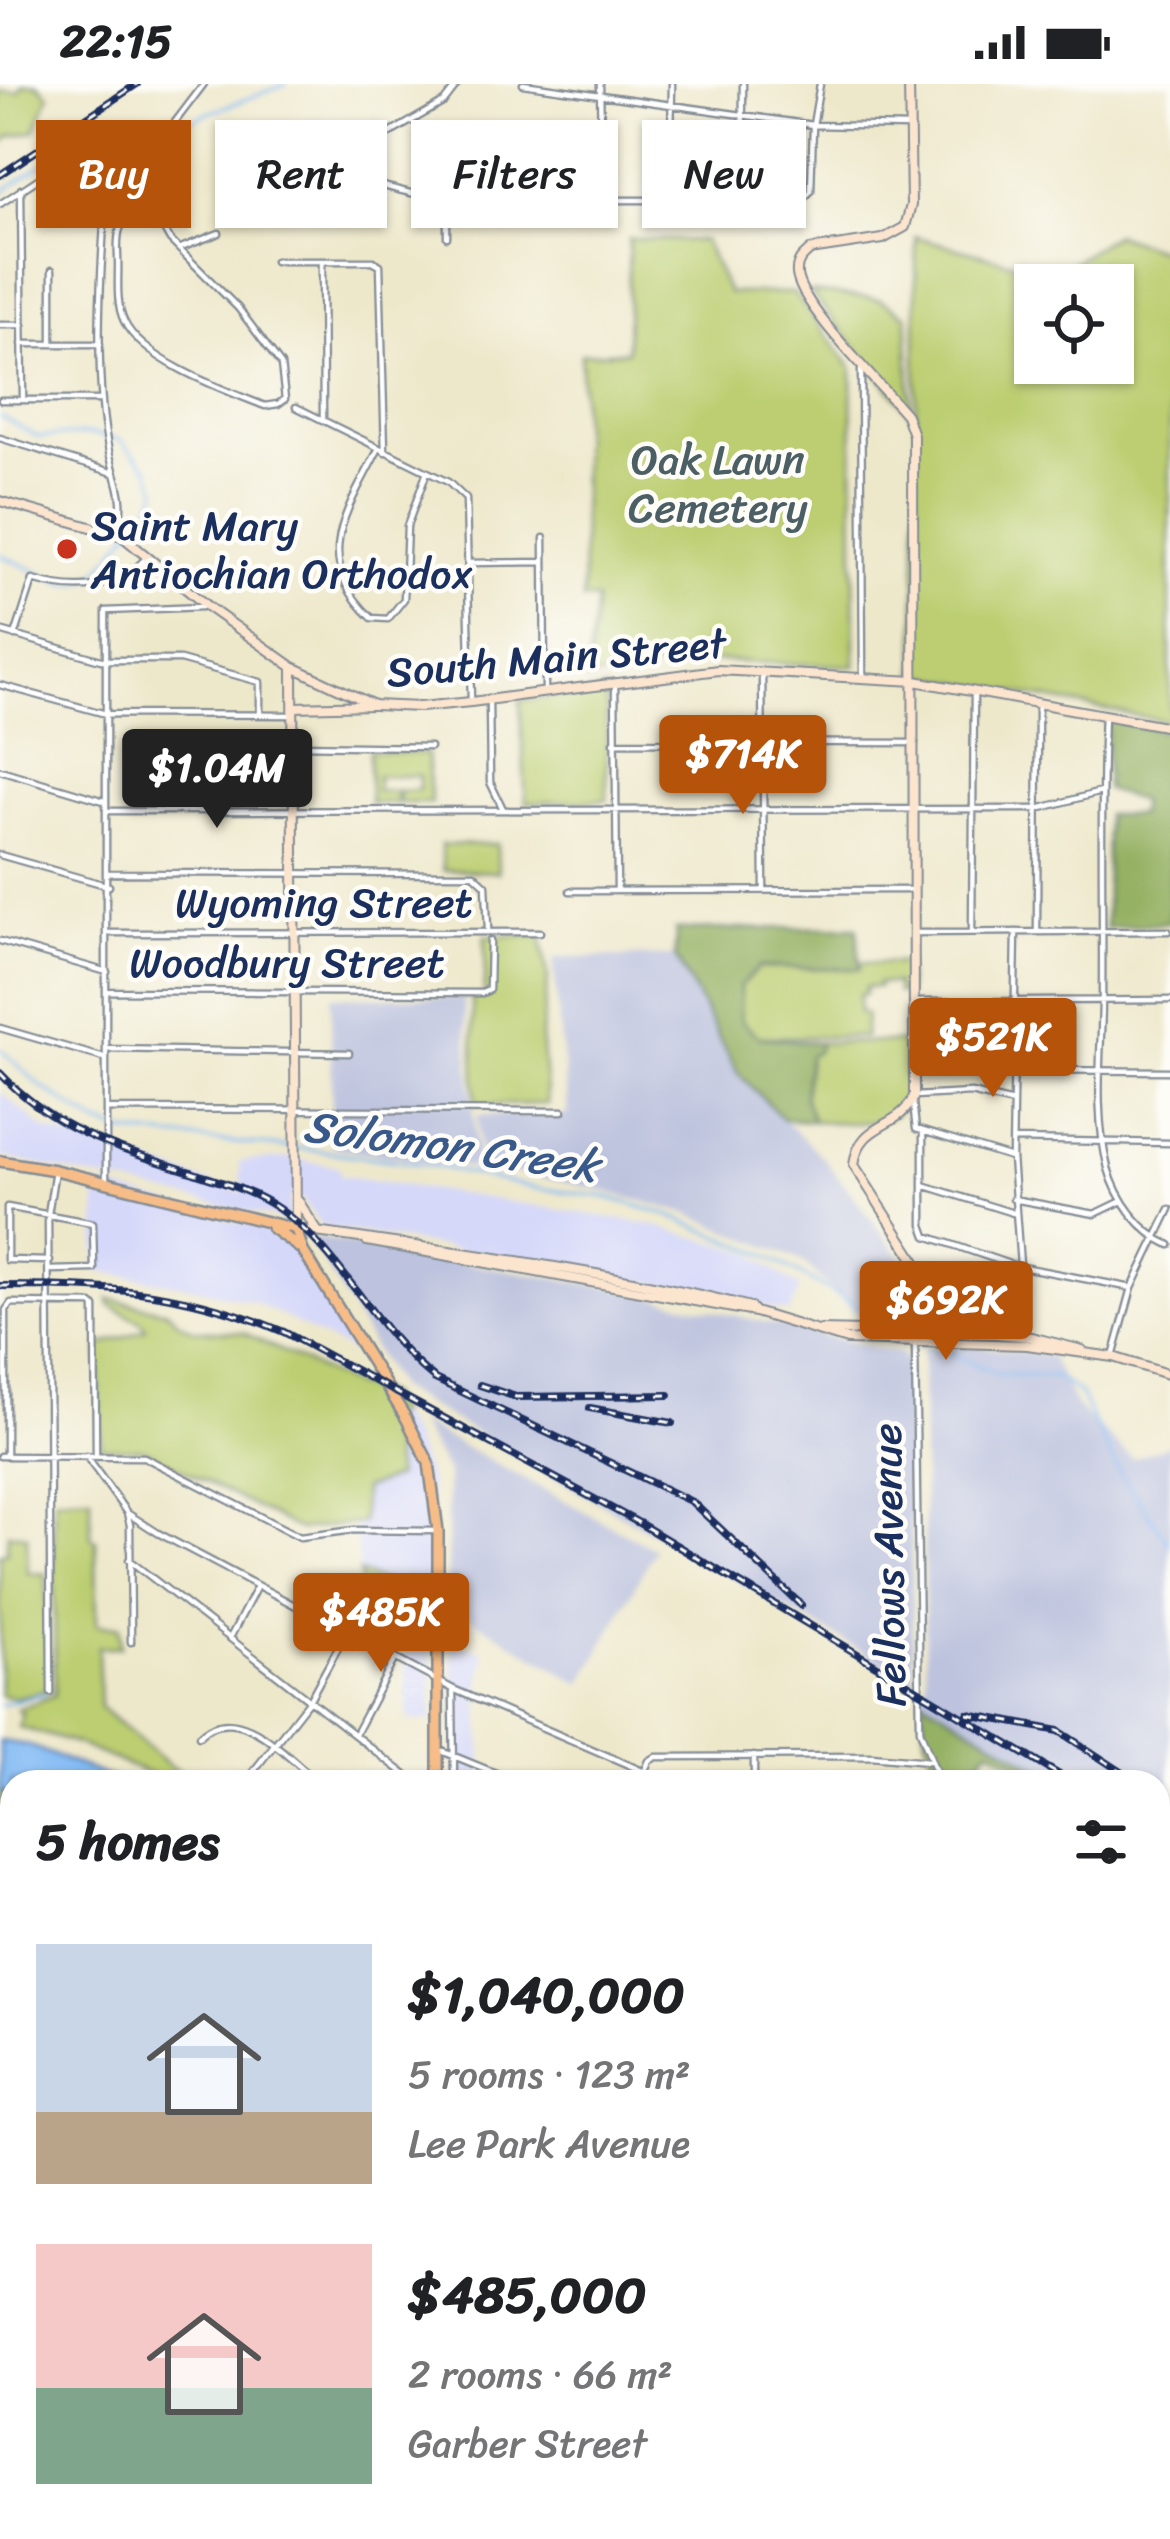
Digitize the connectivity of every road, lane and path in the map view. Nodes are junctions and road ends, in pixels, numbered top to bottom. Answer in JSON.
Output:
{"nodes":[{"id":1,"x":204,"y":84,"type":"edge"},
{"id":2,"x":458,"y":84,"type":"edge"},
{"id":3,"x":528,"y":84,"type":"edge"},
{"id":4,"x":600,"y":84,"type":"edge"},
{"id":5,"x":672,"y":84,"type":"edge"},
{"id":6,"x":742,"y":84,"type":"edge"},
{"id":7,"x":820,"y":84,"type":"edge"},
{"id":8,"x":909,"y":84,"type":"edge"},
{"id":9,"x":600,"y":96,"type":"junction"},
{"id":10,"x":672,"y":107,"type":"junction"},
{"id":11,"x":743,"y":117,"type":"junction"},
{"id":12,"x":600,"y":120,"type":"edge"},
{"id":13,"x":672,"y":120,"type":"edge"},
{"id":14,"x":743,"y":120,"type":"edge"},
{"id":15,"x":813,"y":125,"type":"junction"},
{"id":16,"x":909,"y":127,"type":"junction"},
{"id":17,"x":387,"y":135,"type":"edge"},
{"id":18,"x":36,"y":180,"type":"edge"},
{"id":19,"x":21,"y":189,"type":"junction"},
{"id":20,"x":806,"y":197,"type":"edge"},
{"id":21,"x":0,"y":204,"type":"edge"},
{"id":22,"x":447,"y":228,"type":"edge"},
{"id":23,"x":219,"y":233,"type":"dead end"},
{"id":24,"x":447,"y":237,"type":"dead end"},
{"id":25,"x":181,"y":248,"type":"junction"},
{"id":26,"x":275,"y":261,"type":"dead end"},
{"id":27,"x":322,"y":261,"type":"junction"},
{"id":28,"x":52,"y":271,"type":"dead end"},
{"id":29,"x":103,"y":284,"type":"junction"},
{"id":30,"x":119,"y":284,"type":"junction"},
{"id":31,"x":0,"y":325,"type":"edge"},
{"id":32,"x":23,"y":325,"type":"junction"},
{"id":33,"x":22,"y":344,"type":"junction"},
{"id":34,"x":52,"y":344,"type":"junction"},
{"id":35,"x":102,"y":344,"type":"junction"},
{"id":36,"x":861,"y":364,"type":"junction"},
{"id":37,"x":1,"y":400,"type":"edge"},
{"id":38,"x":23,"y":400,"type":"junction"},
{"id":39,"x":102,"y":400,"type":"junction"},
{"id":40,"x":296,"y":406,"type":"dead end"},
{"id":41,"x":322,"y":420,"type":"junction"},
{"id":42,"x":0,"y":438,"type":"edge"},
{"id":43,"x":382,"y":450,"type":"junction"},
{"id":44,"x":427,"y":472,"type":"junction"},
{"id":45,"x":115,"y":473,"type":"junction"},
{"id":46,"x":0,"y":501,"type":"edge"},
{"id":47,"x":122,"y":536,"type":"junction"},
{"id":48,"x":544,"y":538,"type":"dead end"},
{"id":49,"x":148,"y":555,"type":"junction"},
{"id":50,"x":544,"y":562,"type":"junction"},
{"id":51,"x":469,"y":563,"type":"junction"},
{"id":52,"x":208,"y":607,"type":"junction"},
{"id":53,"x":0,"y":631,"type":"edge"},
{"id":54,"x":15,"y":636,"type":"junction"},
{"id":55,"x":107,"y":660,"type":"junction"},
{"id":56,"x":293,"y":668,"type":"junction"},
{"id":57,"x":763,"y":672,"type":"junction"},
{"id":58,"x":863,"y":676,"type":"junction"},
{"id":59,"x":915,"y":681,"type":"junction"},
{"id":60,"x":615,"y":682,"type":"junction"},
{"id":61,"x":0,"y":685,"type":"edge"},
{"id":62,"x":545,"y":692,"type":"junction"},
{"id":63,"x":974,"y":692,"type":"junction"},
{"id":64,"x":489,"y":700,"type":"junction"},
{"id":65,"x":471,"y":702,"type":"junction"},
{"id":66,"x":1038,"y":703,"type":"junction"},
{"id":67,"x":374,"y":705,"type":"junction"},
{"id":68,"x":294,"y":711,"type":"junction"},
{"id":69,"x":106,"y":714,"type":"junction"},
{"id":70,"x":1104,"y":714,"type":"junction"},
{"id":71,"x":260,"y":715,"type":"junction"},
{"id":72,"x":1170,"y":727,"type":"edge"},
{"id":73,"x":614,"y":742,"type":"junction"},
{"id":74,"x":763,"y":743,"type":"junction"},
{"id":75,"x":916,"y":743,"type":"junction"},
{"id":76,"x":295,"y":745,"type":"junction"},
{"id":77,"x":430,"y":747,"type":"dead end"},
{"id":78,"x":0,"y":770,"type":"edge"},
{"id":79,"x":1101,"y":792,"type":"junction"},
{"id":80,"x":106,"y":802,"type":"junction"},
{"id":81,"x":615,"y":808,"type":"junction"},
{"id":82,"x":764,"y":808,"type":"junction"},
{"id":83,"x":915,"y":808,"type":"junction"},
{"id":84,"x":972,"y":808,"type":"junction"},
{"id":85,"x":1038,"y":808,"type":"junction"},
{"id":86,"x":503,"y":809,"type":"junction"},
{"id":87,"x":108,"y":811,"type":"junction"},
{"id":88,"x":295,"y":811,"type":"junction"},
{"id":89,"x":0,"y":855,"type":"edge"},
{"id":90,"x":109,"y":873,"type":"junction"},
{"id":91,"x":295,"y":873,"type":"junction"},
{"id":92,"x":109,"y":886,"type":"junction"},
{"id":93,"x":764,"y":890,"type":"junction"},
{"id":94,"x":915,"y":890,"type":"junction"},
{"id":95,"x":570,"y":891,"type":"dead end"},
{"id":96,"x":616,"y":891,"type":"junction"},
{"id":97,"x":1101,"y":931,"type":"junction"},
{"id":98,"x":1168,"y":931,"type":"edge"},
{"id":99,"x":294,"y":932,"type":"junction"},
{"id":100,"x":488,"y":932,"type":"junction"},
{"id":101,"x":540,"y":932,"type":"dead end"},
{"id":102,"x":972,"y":932,"type":"junction"},
{"id":103,"x":1016,"y":932,"type":"junction"},
{"id":104,"x":1037,"y":932,"type":"junction"},
{"id":105,"x":109,"y":933,"type":"junction"},
{"id":106,"x":915,"y":933,"type":"junction"},
{"id":107,"x":0,"y":941,"type":"edge"},
{"id":108,"x":490,"y":941,"type":"dead end"},
{"id":109,"x":107,"y":972,"type":"junction"},
{"id":110,"x":108,"y":991,"type":"junction"},
{"id":111,"x":294,"y":992,"type":"junction"},
{"id":112,"x":1102,"y":1000,"type":"junction"},
{"id":113,"x":1170,"y":1000,"type":"edge"},
{"id":114,"x":914,"y":1002,"type":"junction"},
{"id":115,"x":1016,"y":1002,"type":"junction"},
{"id":116,"x":0,"y":1028,"type":"edge"},
{"id":117,"x":106,"y":1049,"type":"junction"},
{"id":118,"x":295,"y":1051,"type":"junction"},
{"id":119,"x":349,"y":1052,"type":"dead end"},
{"id":120,"x":106,"y":1058,"type":"junction"},
{"id":121,"x":1015,"y":1070,"type":"junction"},
{"id":122,"x":1100,"y":1070,"type":"junction"},
{"id":123,"x":1170,"y":1071,"type":"edge"},
{"id":124,"x":914,"y":1099,"type":"junction"},
{"id":125,"x":1013,"y":1103,"type":"junction"},
{"id":126,"x":107,"y":1109,"type":"junction"},
{"id":127,"x":295,"y":1110,"type":"junction"},
{"id":128,"x":562,"y":1111,"type":"dead end"},
{"id":129,"x":920,"y":1130,"type":"junction"},
{"id":130,"x":1013,"y":1140,"type":"junction"},
{"id":131,"x":1103,"y":1140,"type":"junction"},
{"id":132,"x":1170,"y":1143,"type":"edge"},
{"id":133,"x":1012,"y":1158,"type":"junction"},
{"id":134,"x":0,"y":1161,"type":"edge"},
{"id":135,"x":55,"y":1170,"type":"junction"},
{"id":136,"x":106,"y":1183,"type":"junction"},
{"id":137,"x":923,"y":1185,"type":"junction"},
{"id":138,"x":296,"y":1197,"type":"junction"},
{"id":139,"x":1013,"y":1199,"type":"junction"},
{"id":140,"x":1122,"y":1201,"type":"junction"},
{"id":141,"x":1170,"y":1209,"type":"edge"},
{"id":142,"x":1013,"y":1213,"type":"junction"},
{"id":143,"x":48,"y":1214,"type":"junction"},
{"id":144,"x":256,"y":1220,"type":"junction"},
{"id":145,"x":296,"y":1229,"type":"junction"},
{"id":146,"x":319,"y":1233,"type":"junction"},
{"id":147,"x":1154,"y":1236,"type":"junction"},
{"id":148,"x":1170,"y":1245,"type":"edge"},
{"id":149,"x":303,"y":1251,"type":"junction"},
{"id":150,"x":50,"y":1261,"type":"junction"},
{"id":151,"x":1020,"y":1264,"type":"junction"},
{"id":152,"x":50,"y":1270,"type":"junction"},
{"id":153,"x":1132,"y":1288,"type":"junction"},
{"id":154,"x":49,"y":1302,"type":"junction"},
{"id":155,"x":918,"y":1310,"type":"junction"},
{"id":156,"x":991,"y":1326,"type":"dead end"},
{"id":157,"x":915,"y":1338,"type":"junction"},
{"id":158,"x":1113,"y":1357,"type":"junction"},
{"id":159,"x":1170,"y":1375,"type":"edge"},
{"id":160,"x":3,"y":1391,"type":"edge"},
{"id":161,"x":3,"y":1456,"type":"edge"},
{"id":162,"x":50,"y":1456,"type":"junction"},
{"id":163,"x":86,"y":1456,"type":"junction"},
{"id":164,"x":96,"y":1456,"type":"junction"},
{"id":165,"x":127,"y":1513,"type":"junction"},
{"id":166,"x":438,"y":1531,"type":"junction"},
{"id":167,"x":129,"y":1560,"type":"junction"},
{"id":168,"x":257,"y":1586,"type":"junction"},
{"id":169,"x":346,"y":1634,"type":"junction"},
{"id":170,"x":231,"y":1636,"type":"junction"},
{"id":171,"x":131,"y":1642,"type":"dead end"},
{"id":172,"x":394,"y":1659,"type":"junction"},
{"id":173,"x":439,"y":1682,"type":"junction"},
{"id":174,"x":453,"y":1690,"type":"junction"},
{"id":175,"x":52,"y":1693,"type":"dead end"},
{"id":176,"x":310,"y":1699,"type":"junction"},
{"id":177,"x":355,"y":1734,"type":"junction"},
{"id":178,"x":199,"y":1736,"type":"dead end"},
{"id":179,"x":273,"y":1746,"type":"junction"},
{"id":180,"x":449,"y":1753,"type":"junction"},
{"id":181,"x":754,"y":1756,"type":"junction"},
{"id":182,"x":929,"y":1761,"type":"junction"},
{"id":183,"x":254,"y":1770,"type":"edge"},
{"id":184,"x":304,"y":1770,"type":"edge"},
{"id":185,"x":400,"y":1770,"type":"edge"},
{"id":186,"x":441,"y":1770,"type":"edge"},
{"id":187,"x":444,"y":1770,"type":"edge"},
{"id":188,"x":452,"y":1770,"type":"edge"},
{"id":189,"x":489,"y":1770,"type":"edge"},
{"id":190,"x":639,"y":1770,"type":"edge"},
{"id":191,"x":646,"y":1770,"type":"edge"},
{"id":192,"x":754,"y":1770,"type":"edge"},
{"id":193,"x":934,"y":1770,"type":"edge"}],
"edges":[{"from":1,"to":29,"type":"street"},
{"from":2,"to":17,"type":"street"},
{"from":3,"to":9,"type":"street"},
{"from":4,"to":9,"type":"street"},
{"from":5,"to":10,"type":"street"},
{"from":6,"to":11,"type":"street"},
{"from":7,"to":15,"type":"street"},
{"from":8,"to":16,"type":"main road"},
{"from":9,"to":10,"type":"street"},
{"from":9,"to":12,"type":"street"},
{"from":10,"to":11,"type":"street"},
{"from":10,"to":13,"type":"street"},
{"from":11,"to":14,"type":"street"},
{"from":11,"to":15,"type":"street"},
{"from":15,"to":16,"type":"street"},
{"from":15,"to":20,"type":"street"},
{"from":16,"to":36,"type":"main road"},
{"from":18,"to":19,"type":"street"},
{"from":19,"to":21,"type":"street"},
{"from":19,"to":32,"type":"street"},
{"from":22,"to":24,"type":"street"},
{"from":23,"to":25,"type":"street"},
{"from":25,"to":30,"type":"street"},
{"from":25,"to":30,"type":"street"},
{"from":26,"to":27,"type":"street"},
{"from":27,"to":41,"type":"street"},
{"from":27,"to":43,"type":"street"},
{"from":28,"to":34,"type":"street"},
{"from":29,"to":30,"type":"street"},
{"from":29,"to":35,"type":"street"},
{"from":31,"to":32,"type":"street"},
{"from":32,"to":33,"type":"street"},
{"from":33,"to":34,"type":"street"},
{"from":33,"to":38,"type":"street"},
{"from":34,"to":35,"type":"street"},
{"from":35,"to":39,"type":"street"},
{"from":36,"to":58,"type":"street"},
{"from":36,"to":59,"type":"main road"},
{"from":37,"to":38,"type":"street"},
{"from":38,"to":39,"type":"street"},
{"from":39,"to":45,"type":"street"},
{"from":40,"to":41,"type":"street"},
{"from":41,"to":43,"type":"street"},
{"from":42,"to":45,"type":"street"},
{"from":43,"to":44,"type":"street"},
{"from":43,"to":44,"type":"street"},
{"from":44,"to":51,"type":"street"},
{"from":45,"to":47,"type":"street"},
{"from":46,"to":47,"type":"main road","name":"South Main Street"},
{"from":47,"to":49,"type":"main road","name":"South Main Street"},
{"from":48,"to":50,"type":"street"},
{"from":49,"to":52,"type":"main road","name":"South Main Street"},
{"from":49,"to":54,"type":"street"},
{"from":50,"to":51,"type":"street"},
{"from":50,"to":62,"type":"street"},
{"from":51,"to":65,"type":"street"},
{"from":52,"to":55,"type":"street"},
{"from":52,"to":56,"type":"main road","name":"South Main Street"},
{"from":53,"to":54,"type":"street"},
{"from":54,"to":55,"type":"street"},
{"from":55,"to":69,"type":"street"},
{"from":55,"to":71,"type":"street"},
{"from":56,"to":67,"type":"main road","name":"South Main Street"},
{"from":56,"to":68,"type":"main road"},
{"from":57,"to":58,"type":"main road","name":"South Main Street"},
{"from":57,"to":60,"type":"main road","name":"South Main Street"},
{"from":57,"to":74,"type":"street"},
{"from":58,"to":59,"type":"main road","name":"South Main Street"},
{"from":59,"to":63,"type":"main road","name":"South Main Street"},
{"from":59,"to":75,"type":"main road"},
{"from":60,"to":62,"type":"main road","name":"South Main Street"},
{"from":60,"to":73,"type":"street"},
{"from":61,"to":69,"type":"street"},
{"from":62,"to":64,"type":"main road","name":"South Main Street"},
{"from":63,"to":66,"type":"main road","name":"South Main Street"},
{"from":63,"to":84,"type":"street"},
{"from":64,"to":65,"type":"main road","name":"South Main Street"},
{"from":64,"to":86,"type":"street"},
{"from":65,"to":67,"type":"main road","name":"South Main Street"},
{"from":66,"to":70,"type":"main road","name":"South Main Street"},
{"from":66,"to":85,"type":"street"},
{"from":67,"to":68,"type":"main road"},
{"from":68,"to":71,"type":"street"},
{"from":68,"to":76,"type":"main road"},
{"from":69,"to":71,"type":"street"},
{"from":69,"to":80,"type":"street"},
{"from":70,"to":72,"type":"main road","name":"South Main Street"},
{"from":70,"to":79,"type":"street"},
{"from":73,"to":74,"type":"street"},
{"from":73,"to":81,"type":"street"},
{"from":74,"to":75,"type":"street"},
{"from":74,"to":82,"type":"street"},
{"from":75,"to":83,"type":"main road"},
{"from":76,"to":77,"type":"street"},
{"from":76,"to":88,"type":"main road"},
{"from":78,"to":80,"type":"street"},
{"from":79,"to":85,"type":"street"},
{"from":79,"to":97,"type":"street"},
{"from":80,"to":87,"type":"street"},
{"from":81,"to":82,"type":"street"},
{"from":81,"to":86,"type":"street"},
{"from":81,"to":96,"type":"street"},
{"from":82,"to":83,"type":"street"},
{"from":82,"to":93,"type":"street"},
{"from":83,"to":84,"type":"street"},
{"from":83,"to":94,"type":"main road"},
{"from":84,"to":85,"type":"street"},
{"from":84,"to":102,"type":"street"},
{"from":85,"to":104,"type":"street"},
{"from":86,"to":88,"type":"street"},
{"from":87,"to":88,"type":"street"},
{"from":87,"to":90,"type":"street"},
{"from":88,"to":91,"type":"main road"},
{"from":89,"to":92,"type":"street"},
{"from":90,"to":91,"type":"street"},
{"from":90,"to":92,"type":"street"},
{"from":91,"to":99,"type":"main road"},
{"from":91,"to":100,"type":"street"},
{"from":92,"to":105,"type":"street"},
{"from":93,"to":94,"type":"street"},
{"from":93,"to":96,"type":"street"},
{"from":94,"to":106,"type":"main road"},
{"from":95,"to":96,"type":"street"},
{"from":97,"to":98,"type":"street"},
{"from":97,"to":104,"type":"street"},
{"from":97,"to":112,"type":"street"},
{"from":99,"to":100,"type":"street","name":"Wyoming Street"},
{"from":99,"to":105,"type":"street","name":"Wyoming Street"},
{"from":99,"to":111,"type":"main road"},
{"from":100,"to":101,"type":"street","name":"Wyoming Street"},
{"from":102,"to":103,"type":"street"},
{"from":102,"to":106,"type":"street"},
{"from":103,"to":104,"type":"street"},
{"from":103,"to":115,"type":"street"},
{"from":105,"to":109,"type":"street"},
{"from":106,"to":114,"type":"main road"},
{"from":107,"to":109,"type":"street"},
{"from":108,"to":111,"type":"street","name":"Woodbury Street"},
{"from":109,"to":110,"type":"street"},
{"from":110,"to":111,"type":"street","name":"Woodbury Street"},
{"from":110,"to":117,"type":"street"},
{"from":111,"to":118,"type":"main road"},
{"from":112,"to":113,"type":"street"},
{"from":112,"to":115,"type":"street"},
{"from":112,"to":122,"type":"street"},
{"from":114,"to":115,"type":"street"},
{"from":114,"to":124,"type":"main road"},
{"from":115,"to":121,"type":"street"},
{"from":116,"to":120,"type":"street"},
{"from":117,"to":118,"type":"street"},
{"from":117,"to":120,"type":"street"},
{"from":118,"to":119,"type":"street"},
{"from":118,"to":127,"type":"main road"},
{"from":120,"to":126,"type":"street"},
{"from":121,"to":122,"type":"street"},
{"from":121,"to":125,"type":"street"},
{"from":122,"to":123,"type":"street"},
{"from":122,"to":131,"type":"street"},
{"from":124,"to":125,"type":"street"},
{"from":124,"to":129,"type":"street"},
{"from":124,"to":155,"type":"main road"},
{"from":125,"to":130,"type":"street"},
{"from":126,"to":127,"type":"street"},
{"from":126,"to":136,"type":"street"},
{"from":127,"to":128,"type":"street"},
{"from":127,"to":138,"type":"main road"},
{"from":129,"to":133,"type":"street"},
{"from":129,"to":137,"type":"street"},
{"from":130,"to":131,"type":"street"},
{"from":130,"to":133,"type":"street"},
{"from":131,"to":132,"type":"street"},
{"from":131,"to":140,"type":"street"},
{"from":133,"to":139,"type":"street"},
{"from":134,"to":135,"type":"main road"},
{"from":135,"to":136,"type":"main road"},
{"from":135,"to":143,"type":"street"},
{"from":136,"to":144,"type":"main road"},
{"from":137,"to":142,"type":"street"},
{"from":137,"to":151,"type":"street"},
{"from":138,"to":145,"type":"main road"},
{"from":138,"to":146,"type":"main road"},
{"from":139,"to":140,"type":"street"},
{"from":139,"to":142,"type":"street"},
{"from":140,"to":147,"type":"street"},
{"from":141,"to":147,"type":"street"},
{"from":142,"to":151,"type":"street"},
{"from":143,"to":150,"type":"street"},
{"from":143,"to":150,"type":"street"},
{"from":143,"to":152,"type":"street"},
{"from":144,"to":145,"type":"main road"},
{"from":144,"to":149,"type":"main road"},
{"from":145,"to":146,"type":"main road"},
{"from":145,"to":149,"type":"main road"},
{"from":146,"to":157,"type":"main road"},
{"from":147,"to":148,"type":"street"},
{"from":147,"to":153,"type":"street"},
{"from":149,"to":166,"type":"main road"},
{"from":150,"to":152,"type":"street"},
{"from":151,"to":153,"type":"street"},
{"from":152,"to":154,"type":"street"},
{"from":153,"to":158,"type":"street"},
{"from":154,"to":160,"type":"street"},
{"from":154,"to":162,"type":"street"},
{"from":154,"to":164,"type":"street"},
{"from":155,"to":156,"type":"street"},
{"from":155,"to":157,"type":"main road"},
{"from":157,"to":158,"type":"main road"},
{"from":157,"to":182,"type":"street","name":"Fellows Avenue"},
{"from":158,"to":159,"type":"main road"},
{"from":160,"to":161,"type":"street"},
{"from":161,"to":162,"type":"street"},
{"from":162,"to":163,"type":"street"},
{"from":162,"to":175,"type":"street"},
{"from":163,"to":164,"type":"street"},
{"from":163,"to":165,"type":"street"},
{"from":164,"to":166,"type":"street"},
{"from":165,"to":167,"type":"street"},
{"from":165,"to":168,"type":"street"},
{"from":166,"to":173,"type":"main road"},
{"from":167,"to":170,"type":"street"},
{"from":167,"to":171,"type":"street"},
{"from":168,"to":169,"type":"street"},
{"from":168,"to":170,"type":"street"},
{"from":169,"to":172,"type":"street"},
{"from":169,"to":176,"type":"street"},
{"from":170,"to":176,"type":"street"},
{"from":172,"to":173,"type":"street"},
{"from":172,"to":177,"type":"street"},
{"from":173,"to":174,"type":"street"},
{"from":173,"to":180,"type":"main road"},
{"from":173,"to":186,"type":"main road"},
{"from":174,"to":180,"type":"street"},
{"from":174,"to":190,"type":"street"},
{"from":176,"to":177,"type":"street"},
{"from":176,"to":179,"type":"street"},
{"from":177,"to":185,"type":"street"},
{"from":178,"to":179,"type":"street"},
{"from":179,"to":183,"type":"street"},
{"from":179,"to":184,"type":"street"},
{"from":180,"to":187,"type":"main road"},
{"from":180,"to":188,"type":"street"},
{"from":180,"to":189,"type":"street"},
{"from":181,"to":182,"type":"street"},
{"from":181,"to":191,"type":"street"},
{"from":181,"to":192,"type":"street"},
{"from":182,"to":193,"type":"street","name":"Fellows Avenue"}]}
